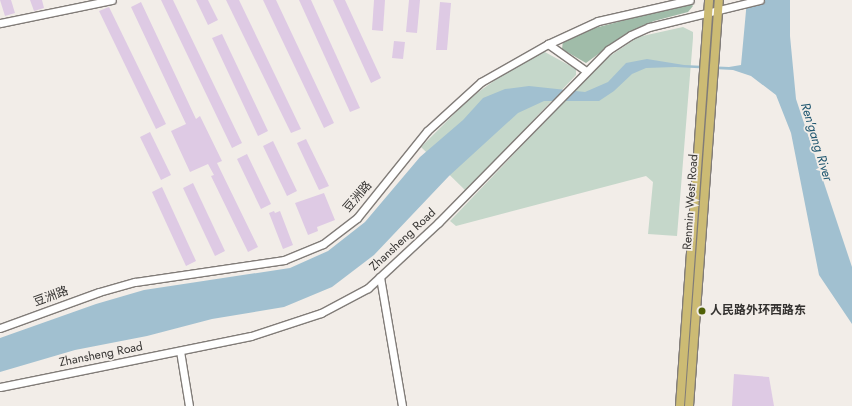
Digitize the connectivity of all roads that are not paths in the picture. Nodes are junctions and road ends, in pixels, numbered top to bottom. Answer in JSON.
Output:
{"nodes":[{"id":1,"x":112,"y":0,"type":"edge"},
{"id":2,"x":690,"y":0,"type":"edge"},
{"id":3,"x":709,"y":0,"type":"edge"},
{"id":4,"x":719,"y":0,"type":"edge"},
{"id":5,"x":760,"y":0,"type":"edge"},
{"id":6,"x":718,"y":10,"type":"junction"},
{"id":7,"x":708,"y":13,"type":"junction"},
{"id":8,"x":0,"y":23,"type":"edge"},
{"id":9,"x":548,"y":44,"type":"junction"},
{"id":10,"x":586,"y":71,"type":"junction"},
{"id":11,"x":380,"y":277,"type":"junction"},
{"id":12,"x":0,"y":328,"type":"edge"},
{"id":13,"x":180,"y":350,"type":"junction"},
{"id":14,"x":0,"y":387,"type":"edge"},
{"id":15,"x":189,"y":406,"type":"edge"},
{"id":16,"x":402,"y":406,"type":"edge"},
{"id":17,"x":680,"y":406,"type":"edge"},
{"id":18,"x":689,"y":406,"type":"edge"}],
"edges":[{"from":1,"to":8,"type":"street"},
{"from":2,"to":9,"type":"street","name":"豆洲路"},
{"from":3,"to":7,"type":"main road","name":"Renmin West Road"},
{"from":4,"to":6,"type":"main road","name":"Renmin West Road"},
{"from":5,"to":6,"type":"street","name":"Zhansheng Road"},
{"from":6,"to":7,"type":"street","name":"Zhansheng Road"},
{"from":6,"to":18,"type":"main road","name":"Renmin West Road"},
{"from":7,"to":10,"type":"street","name":"Zhansheng Road"},
{"from":7,"to":17,"type":"main road","name":"Renmin West Road"},
{"from":9,"to":10,"type":"street"},
{"from":9,"to":12,"type":"street","name":"豆洲路"},
{"from":10,"to":11,"type":"street","name":"Zhansheng Road"},
{"from":11,"to":13,"type":"street","name":"Zhansheng Road"},
{"from":11,"to":16,"type":"street"},
{"from":13,"to":14,"type":"street","name":"Zhansheng Road"},
{"from":13,"to":15,"type":"street"}]}
